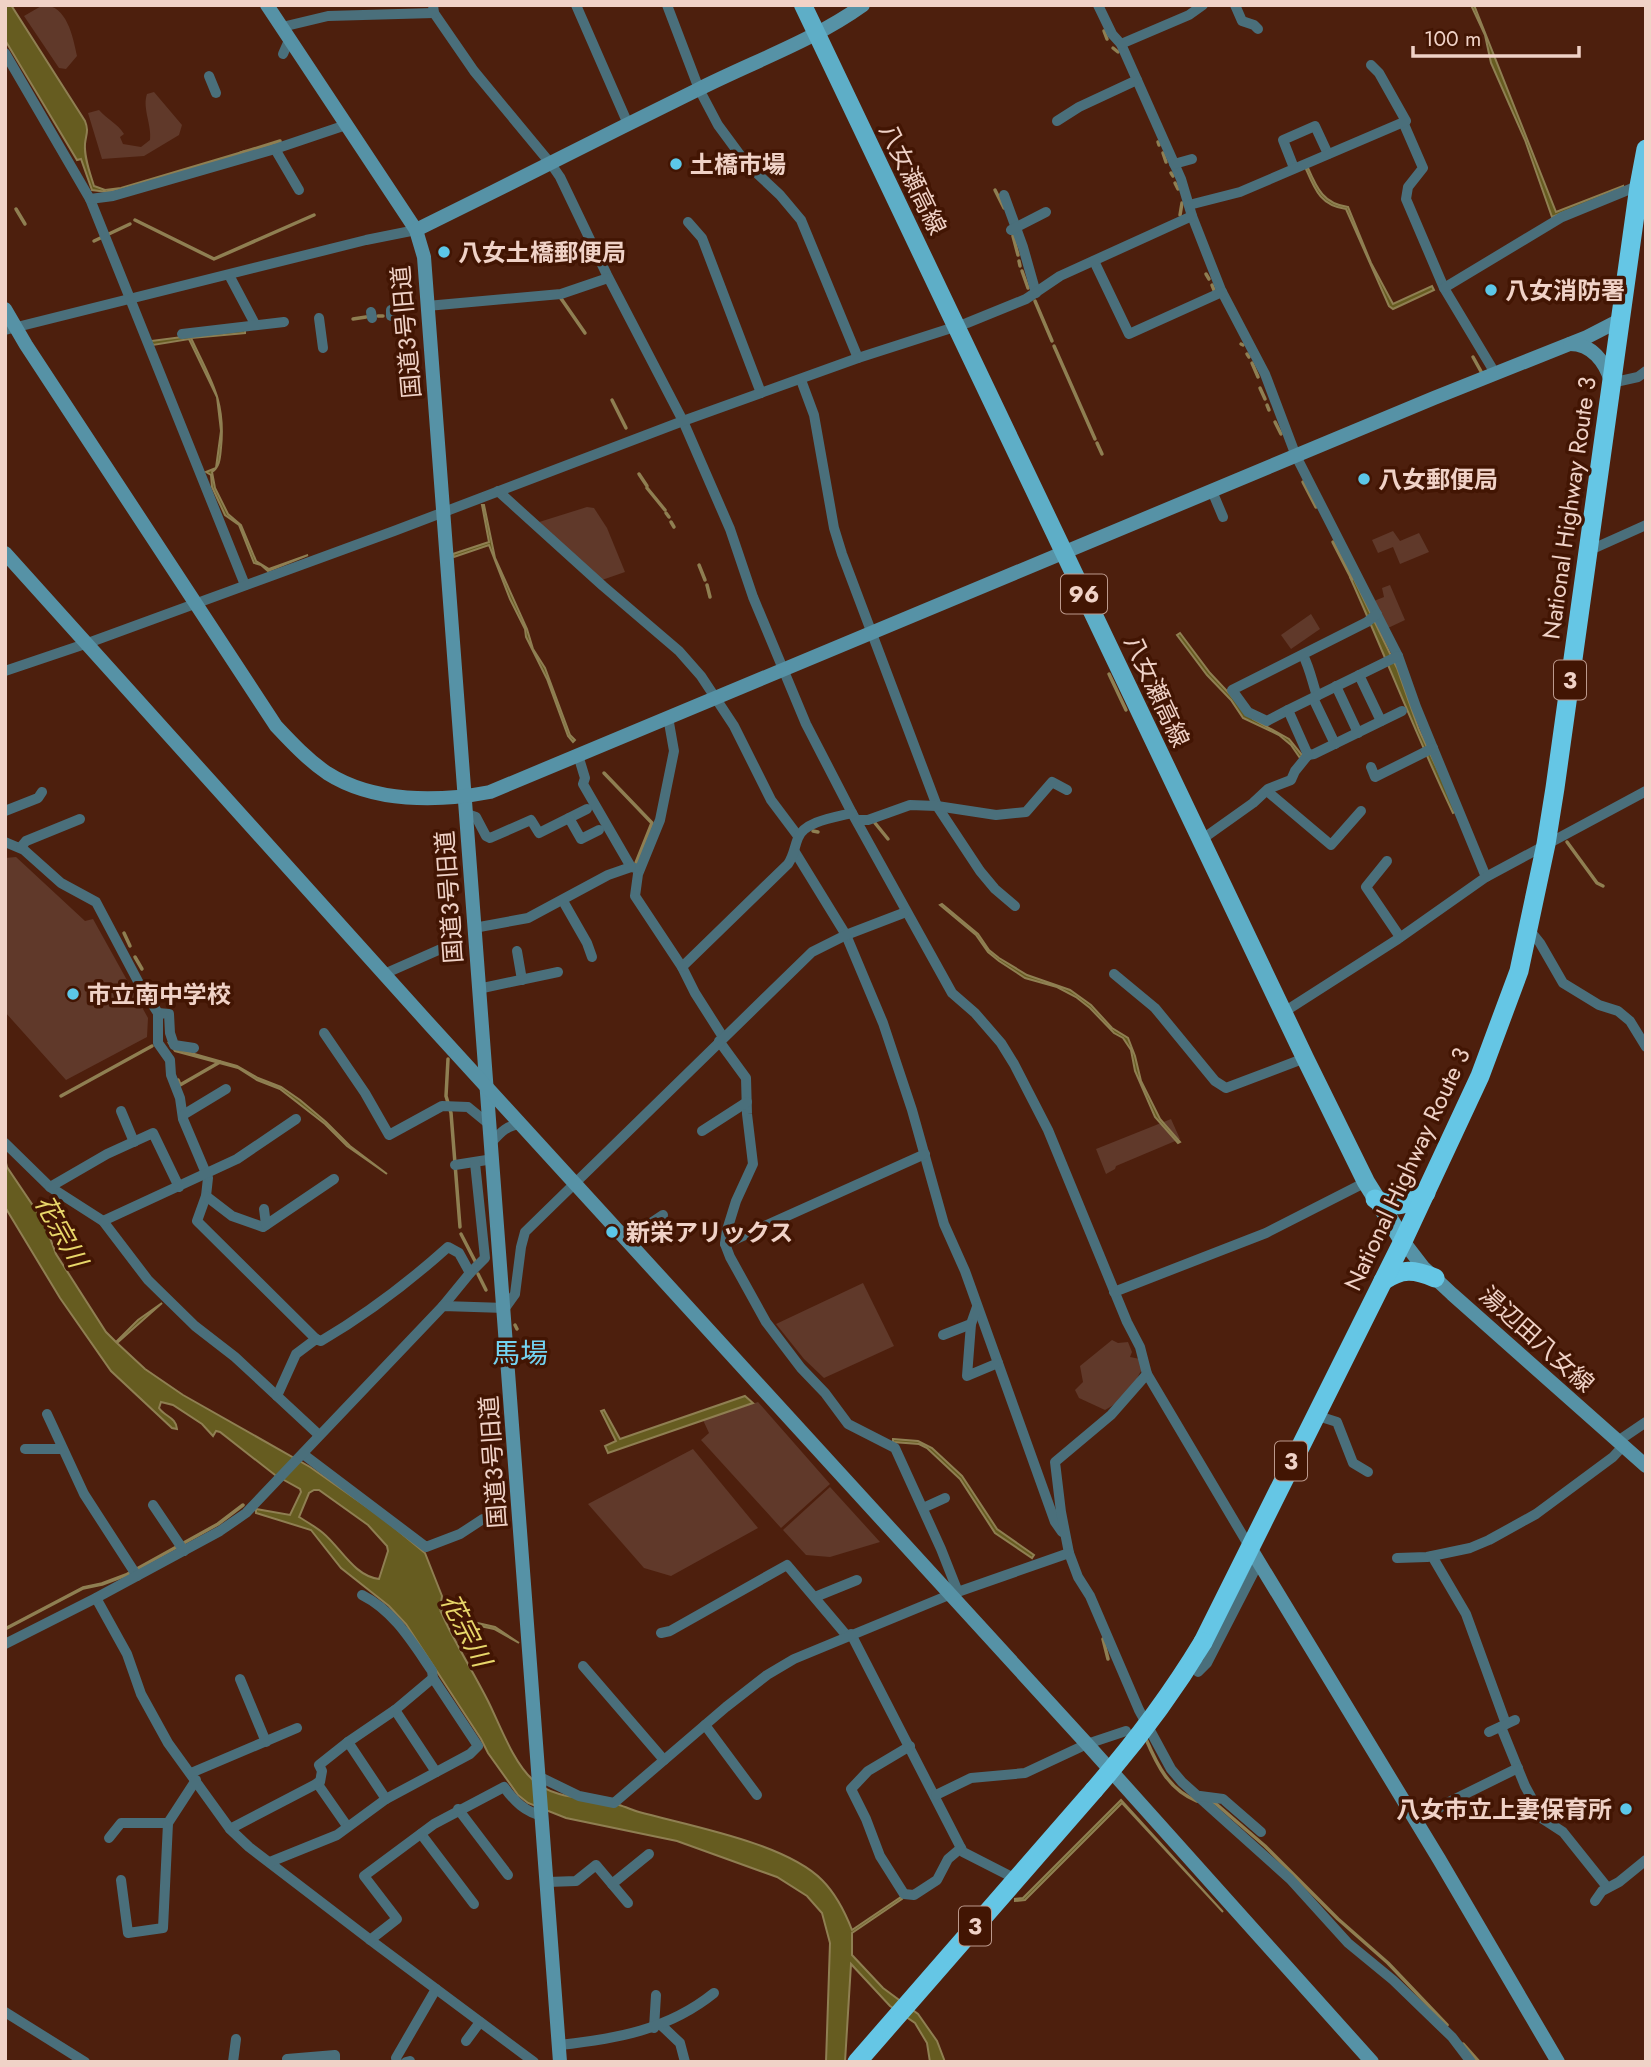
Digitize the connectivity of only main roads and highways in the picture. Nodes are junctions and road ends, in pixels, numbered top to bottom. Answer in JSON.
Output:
{"nodes":[{"id":1,"x":803,"y":5,"type":"edge"},
{"id":2,"x":1646,"y":149,"type":"edge"},
{"id":3,"x":1642,"y":184,"type":"edge"},
{"id":4,"x":1371,"y":1190,"type":"junction"},
{"id":5,"x":1426,"y":1193,"type":"junction"},
{"id":6,"x":1404,"y":1241,"type":"junction"},
{"id":7,"x":1435,"y":1278,"type":"road end"},
{"id":8,"x":1383,"y":1282,"type":"junction"},
{"id":9,"x":857,"y":2062,"type":"edge"}],
"edges":[{"from":1,"to":4,"type":"main road","name":"八女瀬高線","number":"96"},
{"from":2,"to":3,"type":"highway","name":"National Highway Route 3","number":"3"},
{"from":3,"to":5,"type":"highway","name":"National Highway Route 3","number":"3"},
{"from":4,"to":5,"type":"highway"},
{"from":4,"to":6,"type":"main road","name":"八女瀬高線","number":"96"},
{"from":5,"to":6,"type":"highway","name":"National Highway Route 3","number":"3"},
{"from":6,"to":8,"type":"highway","name":"National Highway Route 3","number":"3"},
{"from":7,"to":8,"type":"highway"},
{"from":8,"to":9,"type":"highway","name":"National Highway Route 3","number":"3","bridge":true}]}
